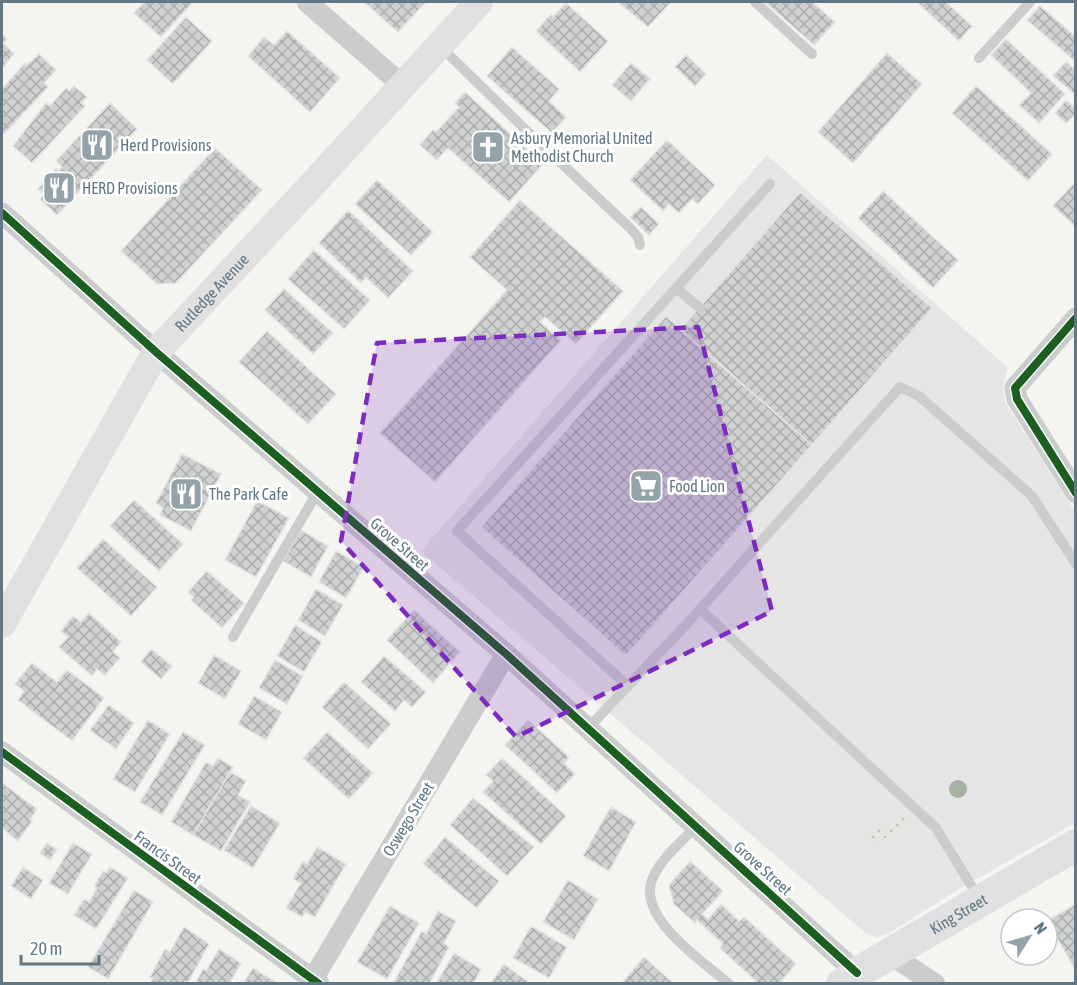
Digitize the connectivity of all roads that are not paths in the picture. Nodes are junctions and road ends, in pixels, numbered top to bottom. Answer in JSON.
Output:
{"nodes":[{"id":1,"x":307,"y":2,"type":"edge"},
{"id":2,"x":479,"y":2,"type":"edge"},
{"id":3,"x":755,"y":2,"type":"edge"},
{"id":4,"x":1030,"y":2,"type":"edge"},
{"id":5,"x":439,"y":45,"type":"junction"},
{"id":6,"x":813,"y":54,"type":"dead end"},
{"id":7,"x":979,"y":58,"type":"dead end"},
{"id":8,"x":402,"y":86,"type":"junction"},
{"id":9,"x":770,"y":184,"type":"dead end"},
{"id":10,"x":6,"y":222,"type":"edge"},
{"id":11,"x":640,"y":245,"type":"dead end"},
{"id":12,"x":676,"y":288,"type":"junction"},
{"id":13,"x":700,"y":308,"type":"dead end"},
{"id":14,"x":1076,"y":318,"type":"edge"},
{"id":15,"x":156,"y":352,"type":"junction"},
{"id":16,"x":318,"y":491,"type":"junction"},
{"id":17,"x":1076,"y":493,"type":"edge"},
{"id":18,"x":1076,"y":564,"type":"edge"},
{"id":19,"x":700,"y":609,"type":"junction"},
{"id":20,"x":2,"y":624,"type":"edge"},
{"id":21,"x":233,"y":637,"type":"dead end"},
{"id":22,"x":506,"y":654,"type":"junction"},
{"id":23,"x":628,"y":686,"type":"junction"},
{"id":24,"x":588,"y":728,"type":"junction"},
{"id":25,"x":2,"y":752,"type":"edge"},
{"id":26,"x":696,"y":826,"type":"junction"},
{"id":27,"x":1076,"y":845,"type":"edge"},
{"id":28,"x":980,"y":901,"type":"junction"},
{"id":29,"x":890,"y":954,"type":"junction"},
{"id":30,"x":850,"y":978,"type":"edge"},
{"id":31,"x":314,"y":982,"type":"edge"},
{"id":32,"x":729,"y":984,"type":"edge"},
{"id":33,"x":935,"y":984,"type":"edge"}],
"edges":[{"from":1,"to":8,"type":"street"},
{"from":2,"to":5,"type":"main road","name":"Rutledge Avenue"},
{"from":3,"to":6,"type":"lane"},
{"from":4,"to":7,"type":"lane"},
{"from":5,"to":8,"type":"main road","name":"Rutledge Avenue"},
{"from":5,"to":11,"type":"lane"},
{"from":8,"to":15,"type":"main road","name":"Rutledge Avenue"},
{"from":9,"to":12,"type":"lane"},
{"from":10,"to":15,"type":"street","name":"Grove Street"},
{"from":12,"to":13,"type":"lane"},
{"from":12,"to":23,"type":"lane"},
{"from":14,"to":17,"type":"street"},
{"from":15,"to":16,"type":"street","name":"Grove Street"},
{"from":15,"to":20,"type":"main road","name":"Rutledge Avenue"},
{"from":16,"to":21,"type":"lane"},
{"from":16,"to":22,"type":"street","name":"Grove Street"},
{"from":18,"to":19,"type":"lane"},
{"from":19,"to":23,"type":"lane"},
{"from":19,"to":28,"type":"lane"},
{"from":22,"to":24,"type":"street","name":"Grove Street"},
{"from":22,"to":31,"type":"street","name":"Oswego Street"},
{"from":23,"to":24,"type":"lane"},
{"from":24,"to":26,"type":"street","name":"Grove Street"},
{"from":25,"to":31,"type":"street","name":"Francis Street"},
{"from":26,"to":30,"type":"street","name":"Grove Street"},
{"from":26,"to":32,"type":"lane"},
{"from":27,"to":28,"type":"main road","name":"King Street"},
{"from":28,"to":29,"type":"main road","name":"King Street"},
{"from":29,"to":30,"type":"main road","name":"King Street"},
{"from":29,"to":33,"type":"street"}]}
